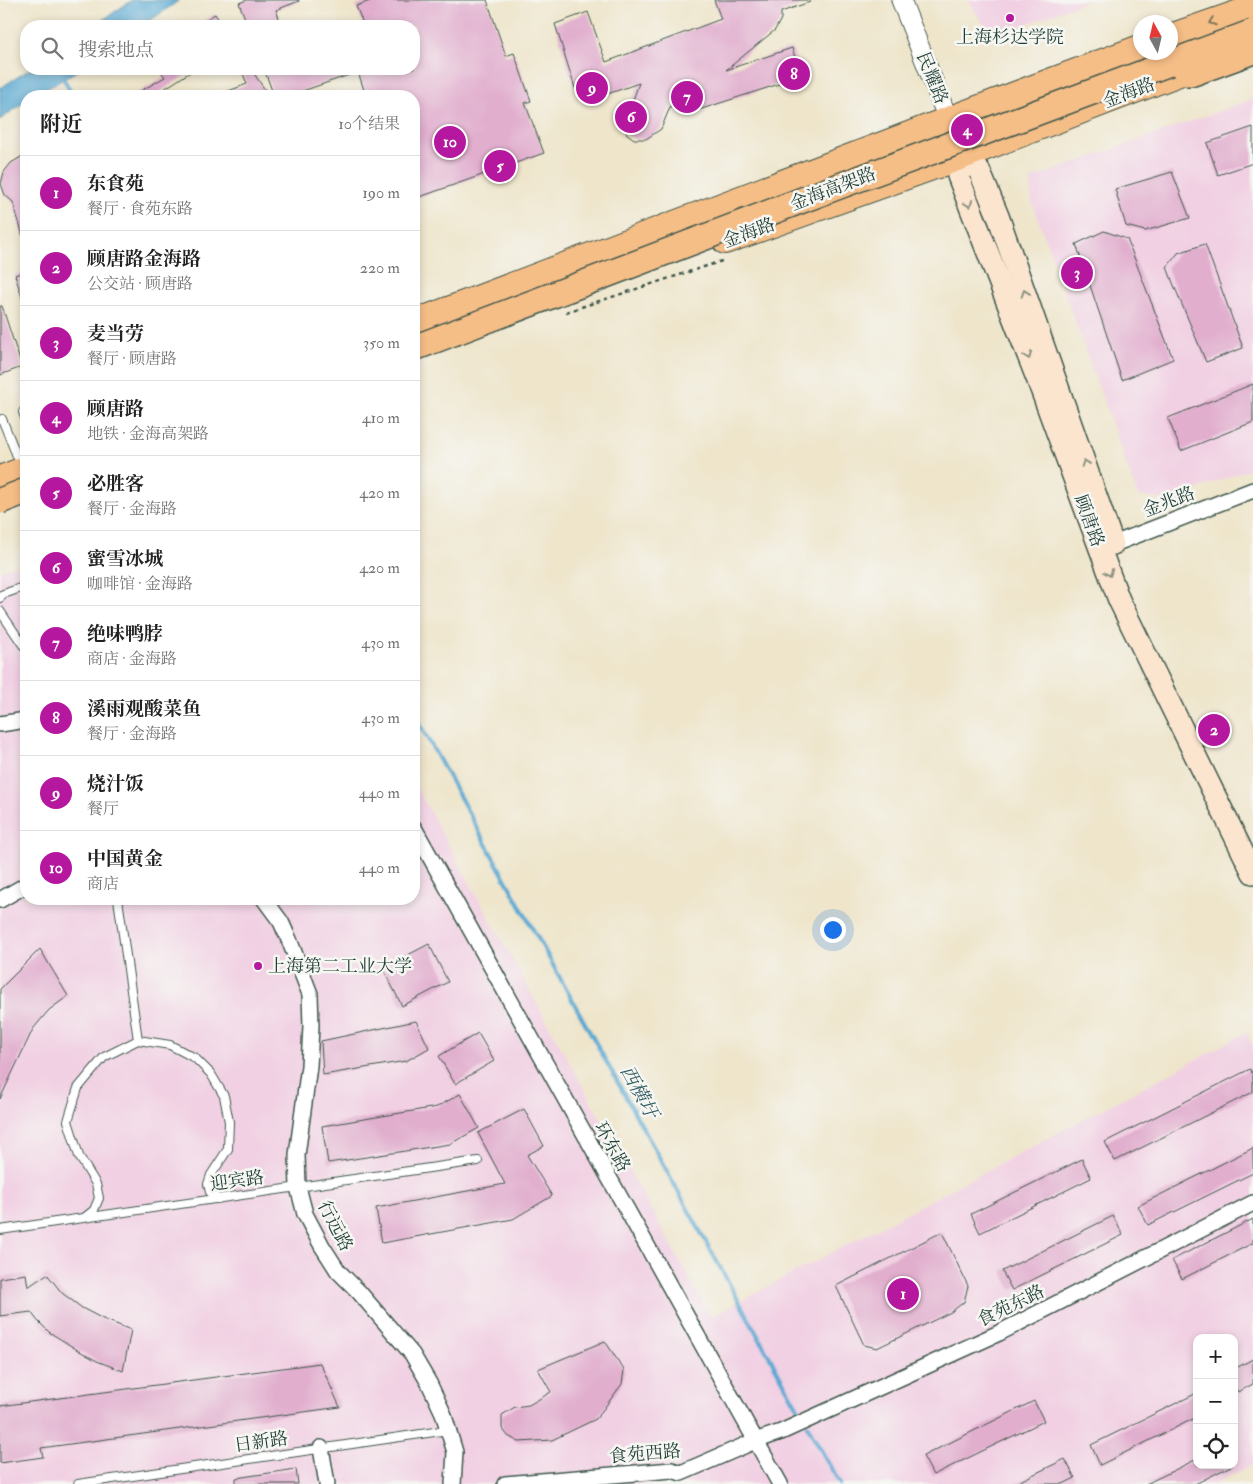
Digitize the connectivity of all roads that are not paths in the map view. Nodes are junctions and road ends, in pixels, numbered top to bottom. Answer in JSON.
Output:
{"nodes":[{"id":1,"x":901,"y":0,"type":"edge"},
{"id":2,"x":1253,"y":7,"type":"edge"},
{"id":3,"x":1253,"y":32,"type":"edge"},
{"id":4,"x":1178,"y":33,"type":"edge"},
{"id":5,"x":1253,"y":45,"type":"edge"},
{"id":6,"x":1133,"y":51,"type":"edge"},
{"id":7,"x":1253,"y":51,"type":"edge"},
{"id":8,"x":1145,"y":60,"type":"edge"},
{"id":9,"x":1141,"y":74,"type":"junction"},
{"id":10,"x":948,"y":119,"type":"junction"},
{"id":11,"x":960,"y":158,"type":"junction"},
{"id":12,"x":420,"y":320,"type":"edge"},
{"id":13,"x":420,"y":329,"type":"edge"},
{"id":14,"x":420,"y":346,"type":"edge"},
{"id":15,"x":420,"y":354,"type":"edge"},
{"id":16,"x":2,"y":419,"type":"dead end"},
{"id":17,"x":20,"y":474,"type":"edge"},
{"id":18,"x":20,"y":480,"type":"edge"},
{"id":19,"x":20,"y":482,"type":"edge"},
{"id":20,"x":20,"y":483,"type":"edge"},
{"id":21,"x":0,"y":485,"type":"edge"},
{"id":22,"x":1253,"y":490,"type":"edge"},
{"id":23,"x":0,"y":501,"type":"edge"},
{"id":24,"x":0,"y":508,"type":"edge"},
{"id":25,"x":1106,"y":546,"type":"junction"},
{"id":26,"x":20,"y":588,"type":"edge"},
{"id":27,"x":0,"y":598,"type":"edge"},
{"id":28,"x":0,"y":611,"type":"edge"},
{"id":29,"x":20,"y":641,"type":"edge"},
{"id":30,"x":20,"y":721,"type":"edge"},
{"id":31,"x":0,"y":724,"type":"edge"},
{"id":32,"x":420,"y":839,"type":"edge"},
{"id":33,"x":1253,"y":843,"type":"edge"},
{"id":34,"x":1253,"y":873,"type":"edge"},
{"id":35,"x":20,"y":888,"type":"edge"},
{"id":36,"x":0,"y":900,"type":"edge"},
{"id":37,"x":119,"y":905,"type":"edge"},
{"id":38,"x":268,"y":905,"type":"edge"},
{"id":39,"x":138,"y":1040,"type":"junction"},
{"id":40,"x":478,"y":1161,"type":"dead end"},
{"id":41,"x":298,"y":1188,"type":"junction"},
{"id":42,"x":218,"y":1199,"type":"junction"},
{"id":43,"x":1253,"y":1203,"type":"edge"},
{"id":44,"x":84,"y":1218,"type":"junction"},
{"id":45,"x":0,"y":1230,"type":"edge"},
{"id":46,"x":448,"y":1430,"type":"junction"},
{"id":47,"x":781,"y":1432,"type":"joint"},
{"id":48,"x":755,"y":1441,"type":"junction"},
{"id":49,"x":322,"y":1448,"type":"junction"},
{"id":50,"x":682,"y":1478,"type":"edge"},
{"id":51,"x":78,"y":1484,"type":"edge"},
{"id":52,"x":327,"y":1484,"type":"edge"},
{"id":53,"x":453,"y":1484,"type":"edge"},
{"id":54,"x":505,"y":1484,"type":"edge"},
{"id":55,"x":780,"y":1484,"type":"edge"}],
"edges":[{"from":1,"to":10,"type":"street","name":"民耀路"},
{"from":2,"to":4,"type":"main road","one_way":true},
{"from":3,"to":9,"type":"highway","name":"金海高架路","bridge":true},
{"from":5,"to":11,"type":"main road","name":"金海路"},
{"from":6,"to":10,"type":"main road","name":"金海路"},
{"from":7,"to":9,"type":"highway","bridge":true},
{"from":8,"to":13,"type":"highway","name":"金海高架路"},
{"from":9,"to":14,"type":"highway","name":"金海高架路","bridge":true},
{"from":10,"to":11,"type":"main road","name":"民耀路"},
{"from":10,"to":12,"type":"main road","name":"金海路"},
{"from":11,"to":15,"type":"main road","name":"金海路"},
{"from":11,"to":25,"type":"main road","name":"顾唐路"},
{"from":16,"to":17,"type":"lane"},
{"from":18,"to":21,"type":"highway"},
{"from":19,"to":23,"type":"highway","bridge":true},
{"from":20,"to":24,"type":"main road"},
{"from":22,"to":25,"type":"street","name":"金兆路"},
{"from":25,"to":33,"type":"main road","name":"顾唐路"},
{"from":25,"to":34,"type":"main road","name":"顾唐路","one_way":true},
{"from":26,"to":27,"type":"lane"},
{"from":28,"to":29,"type":"lane"},
{"from":30,"to":31,"type":"street"},
{"from":32,"to":48,"type":"street","name":"环东路"},
{"from":35,"to":36,"type":"street"},
{"from":37,"to":39,"type":"lane"},
{"from":38,"to":41,"type":"street","name":"行远路"},
{"from":39,"to":42,"type":"lane"},
{"from":39,"to":44,"type":"lane"},
{"from":40,"to":41,"type":"lane","name":"迎宾路"},
{"from":41,"to":42,"type":"lane","name":"迎宾路"},
{"from":41,"to":46,"type":"street","name":"行远路"},
{"from":42,"to":44,"type":"lane","name":"迎宾路"},
{"from":43,"to":47,"type":"street","name":"食苑东路"},
{"from":44,"to":45,"type":"lane","name":"迎宾路"},
{"from":46,"to":49,"type":"lane","name":"日新路"},
{"from":46,"to":53,"type":"street","name":"行远路"},
{"from":47,"to":48,"type":"street","name":"食苑西路"},
{"from":48,"to":50,"type":"street","name":"食苑西路"},
{"from":48,"to":55,"type":"street","name":"环东路"},
{"from":49,"to":51,"type":"lane","name":"日新路"},
{"from":49,"to":52,"type":"street"},
{"from":50,"to":54,"type":"street","name":"食苑西路"}]}
